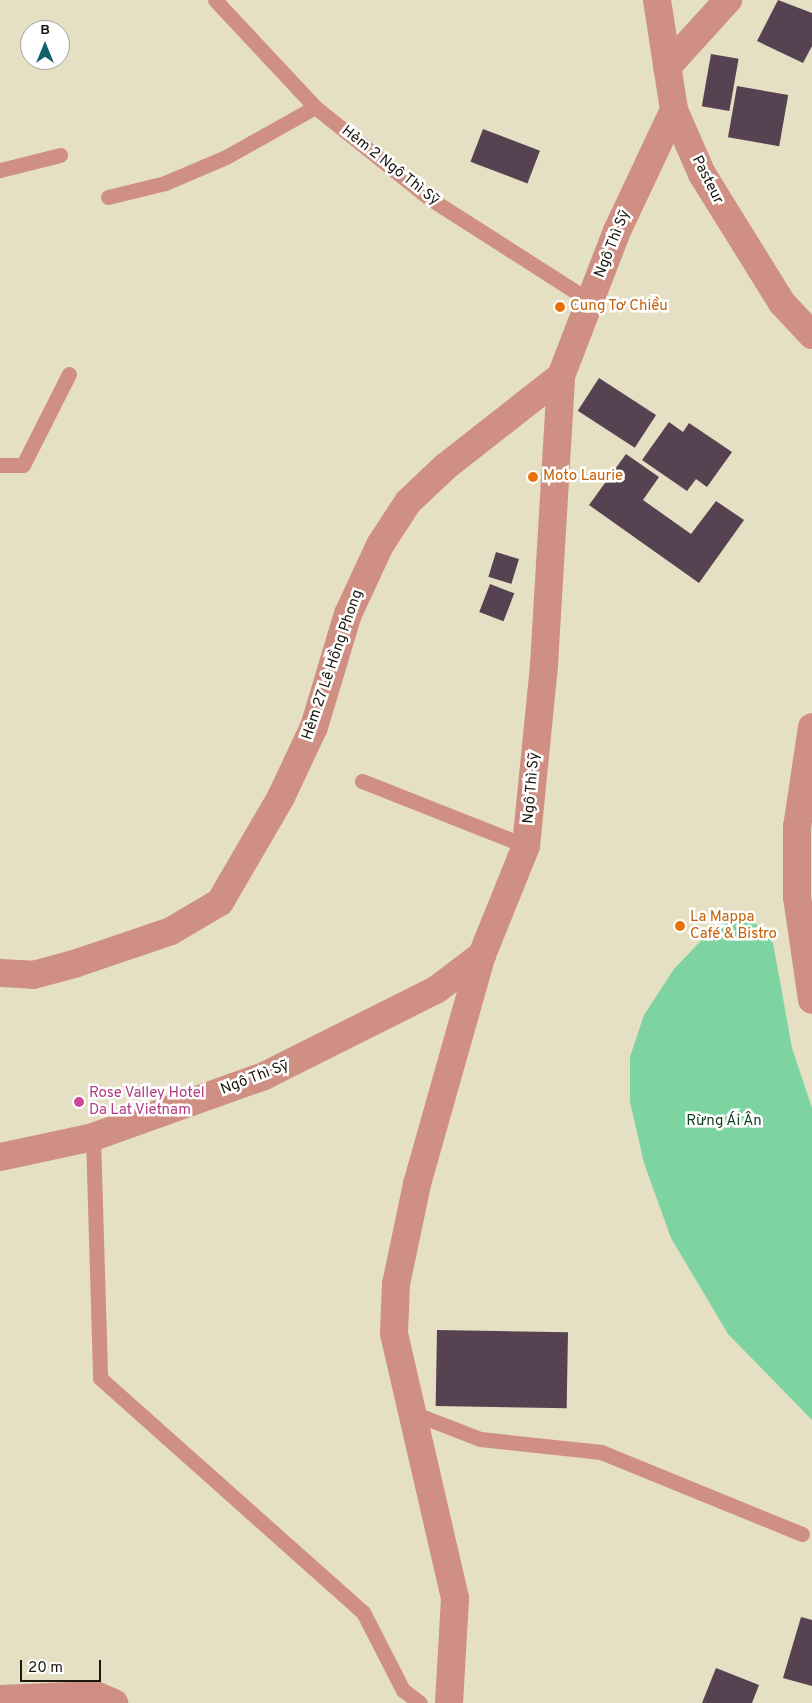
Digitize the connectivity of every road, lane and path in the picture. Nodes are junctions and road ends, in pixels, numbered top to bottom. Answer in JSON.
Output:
{"nodes":[{"id":1,"x":215,"y":0,"type":"edge"},
{"id":2,"x":657,"y":0,"type":"edge"},
{"id":3,"x":728,"y":0,"type":"edge"},
{"id":4,"x":667,"y":66,"type":"junction"},
{"id":5,"x":315,"y":107,"type":"junction"},
{"id":6,"x":674,"y":110,"type":"junction"},
{"id":7,"x":60,"y":155,"type":"dead end"},
{"id":8,"x":0,"y":170,"type":"edge"},
{"id":9,"x":108,"y":197,"type":"dead end"},
{"id":10,"x":590,"y":301,"type":"junction"},
{"id":11,"x":812,"y":335,"type":"edge"},
{"id":12,"x":69,"y":374,"type":"dead end"},
{"id":13,"x":561,"y":376,"type":"junction"},
{"id":14,"x":0,"y":465,"type":"edge"},
{"id":15,"x":812,"y":727,"type":"edge"},
{"id":16,"x":362,"y":781,"type":"dead end"},
{"id":17,"x":804,"y":828,"type":"edge"},
{"id":18,"x":526,"y":846,"type":"junction"},
{"id":19,"x":482,"y":955,"type":"junction"},
{"id":20,"x":0,"y":973,"type":"edge"},
{"id":21,"x":812,"y":1000,"type":"edge"},
{"id":22,"x":92,"y":1137,"type":"junction"},
{"id":23,"x":0,"y":1157,"type":"edge"},
{"id":24,"x":413,"y":1413,"type":"junction"},
{"id":25,"x":802,"y":1534,"type":"dead end"},
{"id":26,"x":0,"y":1699,"type":"edge"},
{"id":27,"x":114,"y":1703,"type":"edge"},
{"id":28,"x":420,"y":1703,"type":"edge"},
{"id":29,"x":449,"y":1703,"type":"edge"}],
"edges":[{"from":1,"to":5,"type":"lane","name":"Hẻm 2 Ngô Thì Sỹ"},
{"from":2,"to":4,"type":"street","name":"Pasteur"},
{"from":3,"to":4,"type":"street"},
{"from":4,"to":6,"type":"street","name":"Pasteur"},
{"from":5,"to":9,"type":"lane"},
{"from":5,"to":10,"type":"lane","name":"Hẻm 2 Ngô Thì Sỹ"},
{"from":6,"to":10,"type":"street","name":"Ngô Thì Sỹ"},
{"from":6,"to":11,"type":"street","name":"Pasteur"},
{"from":7,"to":8,"type":"lane"},
{"from":10,"to":13,"type":"street","name":"Ngô Thì Sỹ"},
{"from":12,"to":14,"type":"lane"},
{"from":13,"to":18,"type":"street","name":"Ngô Thì Sỹ"},
{"from":13,"to":20,"type":"street","name":"Hẻm 27 Lê Hồng Phong"},
{"from":15,"to":17,"type":"street"},
{"from":16,"to":18,"type":"lane"},
{"from":17,"to":21,"type":"street"},
{"from":18,"to":19,"type":"street","name":"Ngô Thì Sỹ"},
{"from":19,"to":22,"type":"street","name":"Ngô Thì Sỹ"},
{"from":19,"to":24,"type":"street"},
{"from":22,"to":23,"type":"street","name":"Ngô Thì Sỹ"},
{"from":22,"to":28,"type":"lane"},
{"from":24,"to":25,"type":"lane"},
{"from":24,"to":29,"type":"street"},
{"from":26,"to":27,"type":"street"}]}
